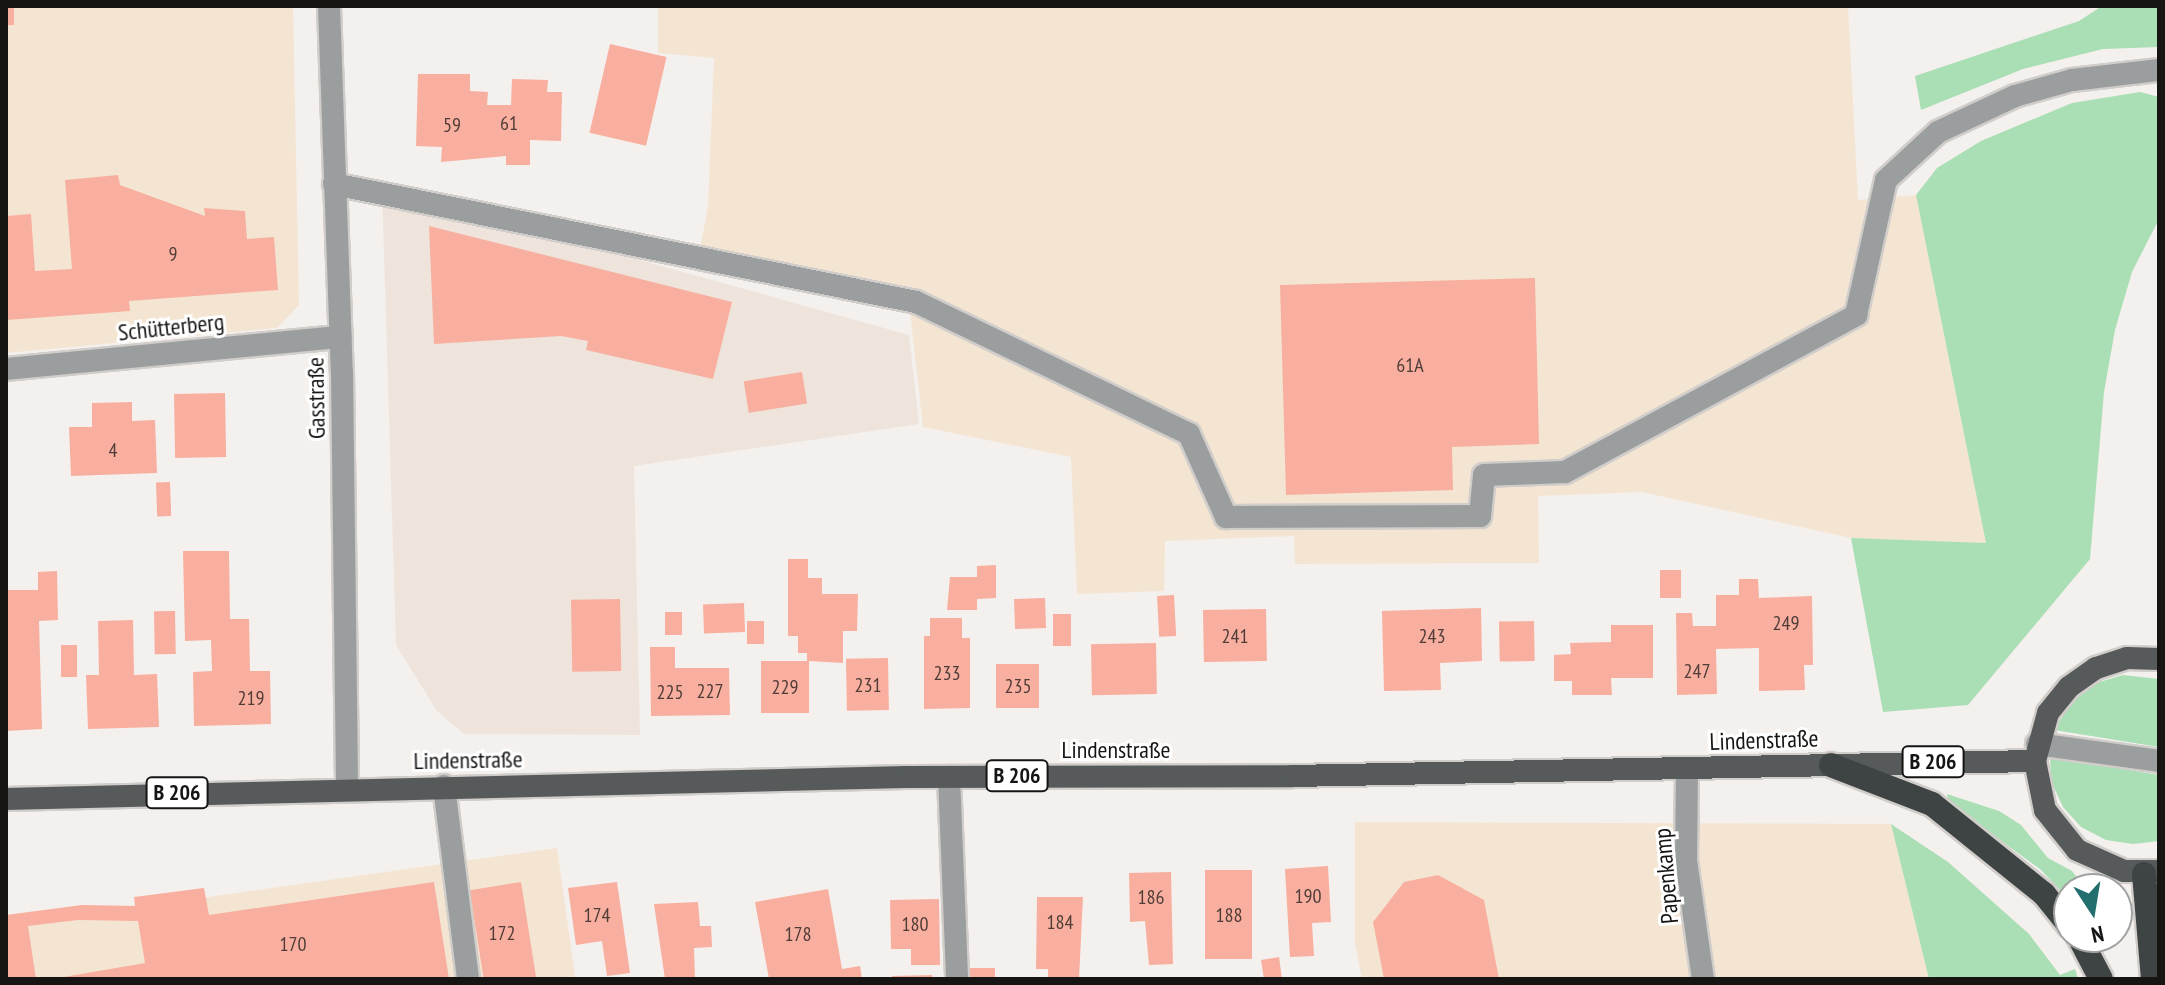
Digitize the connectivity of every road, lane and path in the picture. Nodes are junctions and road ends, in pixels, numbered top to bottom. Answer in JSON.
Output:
{"nodes":[{"id":1,"x":329,"y":6,"type":"edge"},
{"id":2,"x":2159,"y":70,"type":"edge"},
{"id":3,"x":334,"y":184,"type":"junction"},
{"id":4,"x":340,"y":337,"type":"junction"},
{"id":5,"x":6,"y":369,"type":"edge"},
{"id":6,"x":2159,"y":659,"type":"edge"},
{"id":7,"x":2036,"y":752,"type":"junction"},
{"id":8,"x":2159,"y":761,"type":"edge"},
{"id":9,"x":1831,"y":765,"type":"junction"},
{"id":10,"x":1687,"y":769,"type":"junction"},
{"id":11,"x":949,"y":777,"type":"junction"},
{"id":12,"x":444,"y":786,"type":"junction"},
{"id":13,"x":347,"y":789,"type":"junction"},
{"id":14,"x":6,"y":799,"type":"edge"},
{"id":15,"x":2151,"y":872,"type":"edge"},
{"id":16,"x":2053,"y":905,"type":"edge"},
{"id":17,"x":2087,"y":953,"type":"edge"},
{"id":18,"x":468,"y":979,"type":"edge"},
{"id":19,"x":957,"y":979,"type":"edge"},
{"id":20,"x":1703,"y":979,"type":"edge"},
{"id":21,"x":2101,"y":979,"type":"edge"},
{"id":22,"x":2153,"y":979,"type":"edge"}],
"edges":[{"from":1,"to":3,"type":"street","name":"Gasstraße"},
{"from":2,"to":3,"type":"street"},
{"from":3,"to":4,"type":"street","name":"Gasstraße"},
{"from":4,"to":5,"type":"street","name":"Schütterberg"},
{"from":4,"to":13,"type":"street","name":"Gasstraße"},
{"from":6,"to":7,"type":"main road"},
{"from":7,"to":8,"type":"street"},
{"from":7,"to":9,"type":"main road","name":"Lindenstraße","number":"B 206"},
{"from":7,"to":15,"type":"main road"},
{"from":9,"to":10,"type":"main road","name":"Lindenstraße","number":"B 206"},
{"from":9,"to":16,"type":"highway"},
{"from":10,"to":11,"type":"main road","name":"Lindenstraße","number":"B 206"},
{"from":10,"to":20,"type":"street","name":"Papenkamp"},
{"from":11,"to":12,"type":"main road","name":"Lindenstraße","number":"B 206"},
{"from":11,"to":19,"type":"street"},
{"from":12,"to":13,"type":"main road","name":"Lindenstraße","number":"B 206"},
{"from":12,"to":18,"type":"street"},
{"from":13,"to":14,"type":"main road","name":"Lindenstraße","number":"B 206"},
{"from":15,"to":22,"type":"highway"},
{"from":17,"to":21,"type":"highway"}]}
